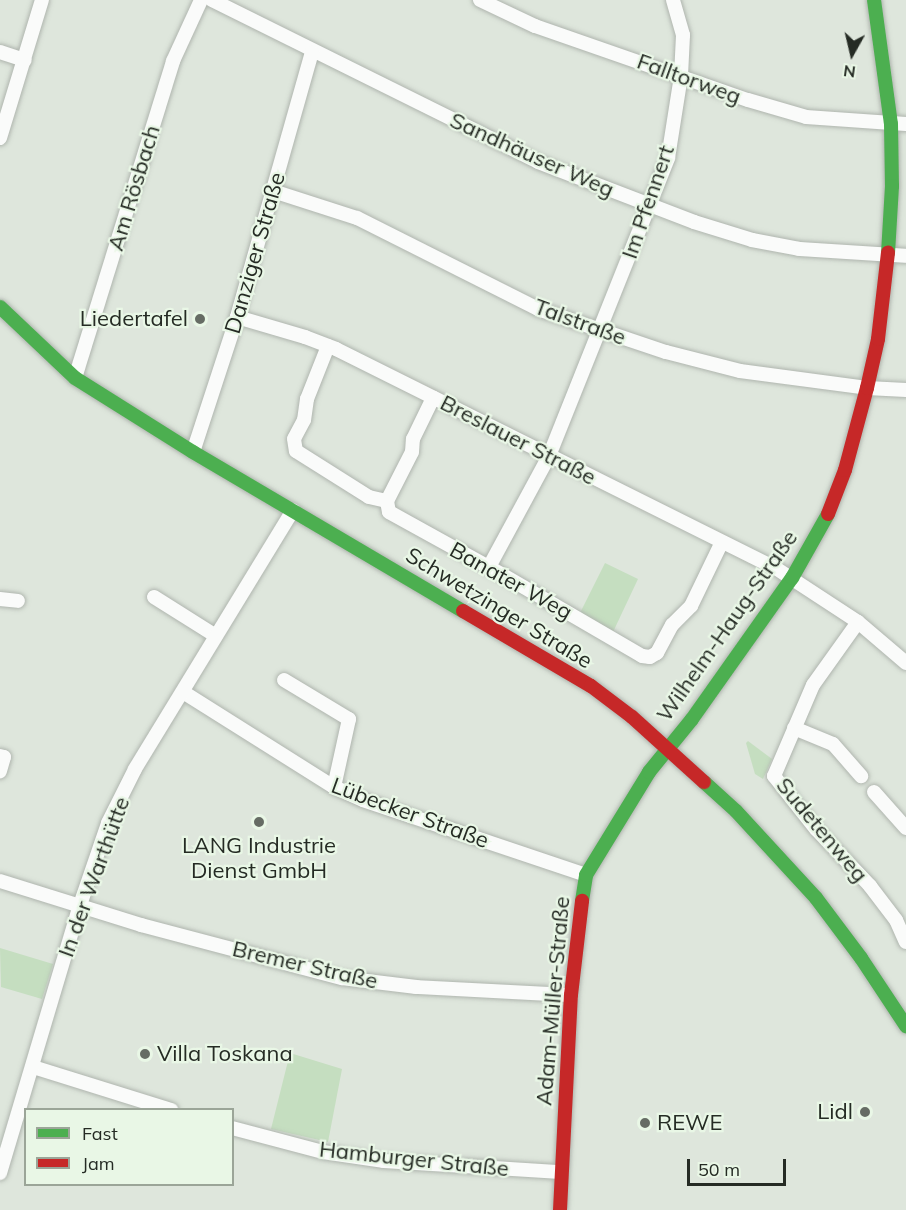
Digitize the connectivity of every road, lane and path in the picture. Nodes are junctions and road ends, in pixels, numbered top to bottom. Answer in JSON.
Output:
{"nodes":[{"id":1,"x":42,"y":0,"type":"edge"},
{"id":2,"x":201,"y":0,"type":"edge"},
{"id":3,"x":213,"y":0,"type":"edge"},
{"id":4,"x":480,"y":0,"type":"edge"},
{"id":5,"x":673,"y":0,"type":"edge"},
{"id":6,"x":874,"y":0,"type":"edge"},
{"id":7,"x":0,"y":52,"type":"edge"},
{"id":8,"x":312,"y":52,"type":"junction"},
{"id":9,"x":25,"y":60,"type":"junction"},
{"id":10,"x":681,"y":76,"type":"junction"},
{"id":11,"x":891,"y":124,"type":"junction"},
{"id":12,"x":906,"y":124,"type":"edge"},
{"id":13,"x":0,"y":138,"type":"edge"},
{"id":14,"x":273,"y":191,"type":"junction"},
{"id":15,"x":651,"y":204,"type":"junction"},
{"id":16,"x":888,"y":255,"type":"junction"},
{"id":17,"x":906,"y":256,"type":"edge"},
{"id":18,"x":0,"y":307,"type":"edge"},
{"id":19,"x":237,"y":318,"type":"junction"},
{"id":20,"x":600,"y":330,"type":"junction"},
{"id":21,"x":328,"y":346,"type":"junction"},
{"id":22,"x":75,"y":378,"type":"junction"},
{"id":23,"x":867,"y":388,"type":"junction"},
{"id":24,"x":906,"y":390,"type":"edge"},
{"id":25,"x":433,"y":398,"type":"junction"},
{"id":26,"x":193,"y":453,"type":"junction"},
{"id":27,"x":549,"y":456,"type":"junction"},
{"id":28,"x":387,"y":501,"type":"junction"},
{"id":29,"x":293,"y":510,"type":"junction"},
{"id":30,"x":722,"y":542,"type":"junction"},
{"id":31,"x":489,"y":567,"type":"junction"},
{"id":32,"x":792,"y":578,"type":"junction"},
{"id":33,"x":154,"y":597,"type":"dead end"},
{"id":34,"x":0,"y":598,"type":"edge"},
{"id":35,"x":18,"y":601,"type":"dead end"},
{"id":36,"x":858,"y":622,"type":"junction"},
{"id":37,"x":216,"y":636,"type":"junction"},
{"id":38,"x":906,"y":663,"type":"edge"},
{"id":39,"x":284,"y":680,"type":"dead end"},
{"id":40,"x":183,"y":692,"type":"junction"},
{"id":41,"x":794,"y":729,"type":"junction"},
{"id":42,"x":668,"y":747,"type":"junction"},
{"id":43,"x":0,"y":756,"type":"edge"},
{"id":44,"x":0,"y":771,"type":"edge"},
{"id":45,"x":861,"y":776,"type":"dead end"},
{"id":46,"x":334,"y":787,"type":"junction"},
{"id":47,"x":874,"y":792,"type":"dead end"},
{"id":48,"x":906,"y":828,"type":"edge"},
{"id":49,"x":586,"y":875,"type":"junction"},
{"id":50,"x":0,"y":881,"type":"edge"},
{"id":51,"x":80,"y":905,"type":"junction"},
{"id":52,"x":901,"y":917,"type":"edge"},
{"id":53,"x":906,"y":942,"type":"edge"},
{"id":54,"x":571,"y":995,"type":"junction"},
{"id":55,"x":906,"y":1026,"type":"edge"},
{"id":56,"x":33,"y":1067,"type":"junction"},
{"id":57,"x":165,"y":1108,"type":"edge"},
{"id":58,"x":234,"y":1129,"type":"edge"},
{"id":59,"x":561,"y":1172,"type":"junction"},
{"id":60,"x":0,"y":1173,"type":"edge"},
{"id":61,"x":560,"y":1210,"type":"edge"}],
"edges":[{"from":1,"to":9,"type":"street"},
{"from":2,"to":22,"type":"street","name":"Am Rösbach"},
{"from":3,"to":8,"type":"street","name":"Sandhäuser Weg"},
{"from":4,"to":10,"type":"street","name":"Falltorweg"},
{"from":5,"to":10,"type":"street","name":"Im Pfennert"},
{"from":6,"to":11,"type":"street","name":"Wilhelm-Haug-Straße"},
{"from":7,"to":9,"type":"street"},
{"from":8,"to":14,"type":"street","name":"Danziger Straße"},
{"from":8,"to":15,"type":"street","name":"Sandhäuser Weg"},
{"from":9,"to":13,"type":"street"},
{"from":10,"to":11,"type":"street","name":"Falltorweg"},
{"from":10,"to":15,"type":"street","name":"Im Pfennert"},
{"from":11,"to":12,"type":"street","name":"Falltorweg"},
{"from":11,"to":16,"type":"street","name":"Wilhelm-Haug-Straße"},
{"from":14,"to":19,"type":"street","name":"Danziger Straße"},
{"from":14,"to":20,"type":"street","name":"Talstraße"},
{"from":15,"to":16,"type":"street","name":"Sandhäuser Weg"},
{"from":15,"to":20,"type":"street","name":"Im Pfennert"},
{"from":16,"to":17,"type":"street","name":"Sandhäuser Weg"},
{"from":16,"to":23,"type":"street","name":"Wilhelm-Haug-Straße"},
{"from":18,"to":22,"type":"street","name":"Schwetzinger Straße"},
{"from":19,"to":21,"type":"street","name":"Breslauer Straße"},
{"from":19,"to":26,"type":"street","name":"Danziger Straße"},
{"from":20,"to":23,"type":"street","name":"Talstraße"},
{"from":20,"to":27,"type":"street","name":"Im Pfennert"},
{"from":21,"to":25,"type":"street","name":"Breslauer Straße"},
{"from":21,"to":28,"type":"street","name":"Banater Weg"},
{"from":22,"to":26,"type":"street","name":"Schwetzinger Straße"},
{"from":23,"to":24,"type":"street","name":"Talstraße"},
{"from":23,"to":32,"type":"street","name":"Wilhelm-Haug-Straße"},
{"from":25,"to":27,"type":"street","name":"Breslauer Straße"},
{"from":25,"to":28,"type":"street"},
{"from":26,"to":29,"type":"street","name":"Schwetzinger Straße"},
{"from":27,"to":30,"type":"street","name":"Breslauer Straße"},
{"from":27,"to":31,"type":"street","name":"Im Pfennert"},
{"from":28,"to":31,"type":"street","name":"Banater Weg"},
{"from":29,"to":37,"type":"street","name":"In der Warthütte"},
{"from":29,"to":42,"type":"street","name":"Schwetzinger Straße"},
{"from":30,"to":31,"type":"street","name":"Banater Weg"},
{"from":30,"to":32,"type":"street","name":"Breslauer Straße"},
{"from":32,"to":36,"type":"street","name":"Breslauer Straße"},
{"from":32,"to":42,"type":"street","name":"Wilhelm-Haug-Straße"},
{"from":33,"to":37,"type":"street"},
{"from":34,"to":35,"type":"street"},
{"from":36,"to":38,"type":"street","name":"Breslauer Straße"},
{"from":36,"to":41,"type":"street","name":"Sudetenweg"},
{"from":37,"to":40,"type":"street","name":"In der Warthütte"},
{"from":39,"to":46,"type":"street"},
{"from":40,"to":46,"type":"street","name":"Lübecker Straße"},
{"from":40,"to":51,"type":"street","name":"In der Warthütte"},
{"from":41,"to":45,"type":"street"},
{"from":41,"to":52,"type":"street","name":"Sudetenweg"},
{"from":42,"to":49,"type":"street","name":"Adam-Müller-Straße"},
{"from":42,"to":55,"type":"street","name":"Schwetzinger Straße"},
{"from":43,"to":44,"type":"street"},
{"from":46,"to":49,"type":"street","name":"Lübecker Straße"},
{"from":47,"to":48,"type":"street"},
{"from":49,"to":54,"type":"street","name":"Adam-Müller-Straße"},
{"from":50,"to":51,"type":"street","name":"Bremer Straße"},
{"from":51,"to":54,"type":"street","name":"Bremer Straße"},
{"from":51,"to":56,"type":"street","name":"In der Warthütte"},
{"from":52,"to":53,"type":"street","name":"Sudetenweg"},
{"from":54,"to":59,"type":"street","name":"Adam-Müller-Straße"},
{"from":56,"to":57,"type":"street"},
{"from":56,"to":60,"type":"street","name":"In der Warthütte"},
{"from":58,"to":59,"type":"street","name":"Hamburger Straße"},
{"from":59,"to":61,"type":"street","name":"Adam-Müller-Straße"}]}
